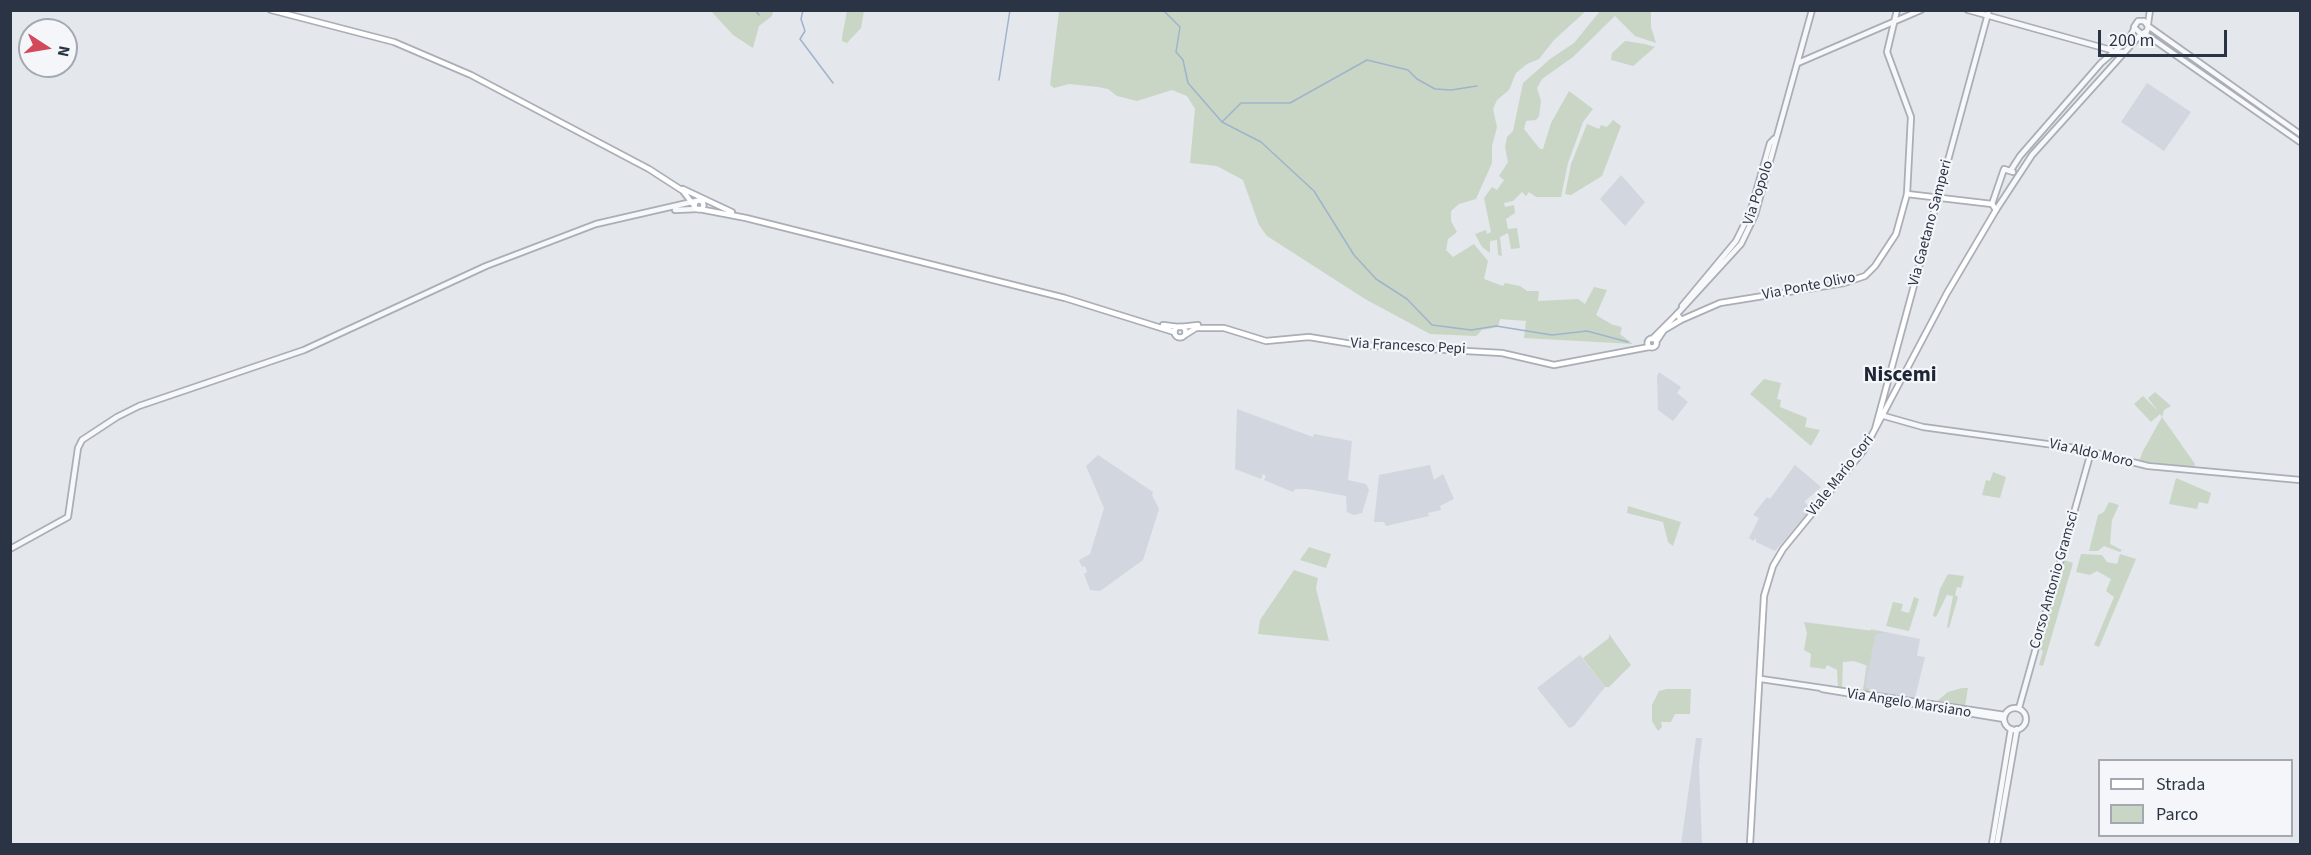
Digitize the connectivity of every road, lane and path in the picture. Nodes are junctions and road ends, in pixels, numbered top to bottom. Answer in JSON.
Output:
{"nodes":[{"id":1,"x":271,"y":10,"type":"edge"},
{"id":2,"x":1812,"y":10,"type":"edge"},
{"id":3,"x":1897,"y":10,"type":"edge"},
{"id":4,"x":1921,"y":10,"type":"edge"},
{"id":5,"x":1968,"y":10,"type":"edge"},
{"id":6,"x":2150,"y":10,"type":"edge"},
{"id":7,"x":1988,"y":13,"type":"edge"},
{"id":8,"x":2140,"y":20,"type":"junction"},
{"id":9,"x":1894,"y":22,"type":"junction"},
{"id":10,"x":2148,"y":25,"type":"junction"},
{"id":11,"x":2134,"y":29,"type":"junction"},
{"id":12,"x":2143,"y":34,"type":"junction"},
{"id":13,"x":2128,"y":48,"type":"junction"},
{"id":14,"x":2113,"y":52,"type":"junction"},
{"id":15,"x":1802,"y":57,"type":"junction"},
{"id":16,"x":2301,"y":134,"type":"edge"},
{"id":17,"x":2301,"y":142,"type":"edge"},
{"id":18,"x":2011,"y":170,"type":"junction"},
{"id":19,"x":2017,"y":175,"type":"junction"},
{"id":20,"x":675,"y":185,"type":"junction"},
{"id":21,"x":1907,"y":194,"type":"junction"},
{"id":22,"x":688,"y":197,"type":"junction"},
{"id":23,"x":1938,"y":197,"type":"junction"},
{"id":24,"x":698,"y":204,"type":"junction"},
{"id":25,"x":1992,"y":204,"type":"junction"},
{"id":26,"x":686,"y":205,"type":"junction"},
{"id":27,"x":667,"y":209,"type":"junction"},
{"id":28,"x":1996,"y":210,"type":"junction"},
{"id":29,"x":746,"y":218,"type":"junction"},
{"id":30,"x":1677,"y":314,"type":"junction"},
{"id":31,"x":1681,"y":320,"type":"junction"},
{"id":32,"x":1143,"y":322,"type":"junction"},
{"id":33,"x":1180,"y":327,"type":"junction"},
{"id":34,"x":1213,"y":328,"type":"junction"},
{"id":35,"x":1174,"y":332,"type":"junction"},
{"id":36,"x":1185,"y":335,"type":"junction"},
{"id":37,"x":1651,"y":342,"type":"junction"},
{"id":38,"x":1606,"y":348,"type":"dead end"},
{"id":39,"x":1605,"y":356,"type":"junction"},
{"id":40,"x":1882,"y":404,"type":"junction"},
{"id":41,"x":1889,"y":407,"type":"junction"},
{"id":42,"x":1884,"y":416,"type":"junction"},
{"id":43,"x":1873,"y":436,"type":"junction"},
{"id":44,"x":2091,"y":452,"type":"junction"},
{"id":45,"x":2301,"y":480,"type":"edge"},
{"id":46,"x":10,"y":549,"type":"edge"},
{"id":47,"x":1761,"y":679,"type":"junction"},
{"id":48,"x":2019,"y":708,"type":"junction"},
{"id":49,"x":2005,"y":717,"type":"junction"},
{"id":50,"x":2014,"y":729,"type":"junction"},
{"id":51,"x":1750,"y":844,"type":"edge"},
{"id":52,"x":1992,"y":844,"type":"edge"},
{"id":53,"x":1997,"y":844,"type":"edge"}],
"edges":[{"from":1,"to":20,"type":"main road"},
{"from":2,"to":15,"type":"street"},
{"from":3,"to":9,"type":"street"},
{"from":4,"to":9,"type":"street"},
{"from":5,"to":7,"type":"street"},
{"from":6,"to":8,"type":"street"},
{"from":6,"to":10,"type":"street"},
{"from":7,"to":14,"type":"street"},
{"from":7,"to":23,"type":"street","name":"Via Gaetano Samperi"},
{"from":8,"to":10,"type":"street"},
{"from":8,"to":11,"type":"street"},
{"from":9,"to":15,"type":"street"},
{"from":9,"to":21,"type":"street","name":"Via Ponte Olivo"},
{"from":10,"to":12,"type":"street","name":"Viale Mario Gori"},
{"from":10,"to":16,"type":"street"},
{"from":11,"to":12,"type":"street"},
{"from":11,"to":14,"type":"street"},
{"from":12,"to":13,"type":"street","name":"Viale Mario Gori"},
{"from":12,"to":17,"type":"street"},
{"from":13,"to":14,"type":"street"},
{"from":13,"to":19,"type":"street","name":"Viale Mario Gori"},
{"from":14,"to":18,"type":"street"},
{"from":15,"to":30,"type":"street","name":"Via Popolo"},
{"from":18,"to":19,"type":"street"},
{"from":18,"to":25,"type":"street"},
{"from":19,"to":28,"type":"street","name":"Viale Mario Gori"},
{"from":20,"to":22,"type":"main road"},
{"from":20,"to":24,"type":"main road"},
{"from":21,"to":23,"type":"main road"},
{"from":21,"to":31,"type":"main road","name":"Via Ponte Olivo"},
{"from":22,"to":24,"type":"main road"},
{"from":22,"to":26,"type":"street"},
{"from":23,"to":25,"type":"main road"},
{"from":23,"to":40,"type":"main road","name":"Via Gaetano Samperi"},
{"from":24,"to":26,"type":"street"},
{"from":24,"to":27,"type":"street"},
{"from":24,"to":29,"type":"main road"},
{"from":24,"to":29,"type":"main road"},
{"from":25,"to":28,"type":"main road"},
{"from":26,"to":27,"type":"street"},
{"from":27,"to":46,"type":"street"},
{"from":28,"to":41,"type":"main road","name":"Viale Mario Gori"},
{"from":29,"to":32,"type":"main road"},
{"from":30,"to":31,"type":"main road"},
{"from":30,"to":37,"type":"main road"},
{"from":31,"to":37,"type":"main road","name":"Via Ponte Olivo"},
{"from":32,"to":33,"type":"main road","name":"Via Francesco Pepi"},
{"from":32,"to":35,"type":"main road"},
{"from":33,"to":34,"type":"main road","name":"Via Francesco Pepi"},
{"from":33,"to":35,"type":"main road"},
{"from":33,"to":36,"type":"main road"},
{"from":34,"to":36,"type":"main road"},
{"from":34,"to":39,"type":"main road","name":"Via Francesco Pepi"},
{"from":35,"to":36,"type":"main road"},
{"from":37,"to":39,"type":"main road","name":"Via Francesco Pepi"},
{"from":38,"to":39,"type":"main road"},
{"from":40,"to":41,"type":"main road"},
{"from":40,"to":43,"type":"main road","name":"Via Gaetano Samperi"},
{"from":41,"to":42,"type":"main road","name":"Viale Mario Gori"},
{"from":42,"to":43,"type":"main road","name":"Viale Mario Gori"},
{"from":42,"to":44,"type":"street","name":"Via Aldo Moro"},
{"from":43,"to":47,"type":"main road","name":"Viale Mario Gori"},
{"from":44,"to":45,"type":"street","name":"Via Aldo Moro"},
{"from":44,"to":48,"type":"street","name":"Corso Antonio Gramsci"},
{"from":47,"to":49,"type":"street","name":"Via Angelo Marsiano"},
{"from":47,"to":51,"type":"main road","name":"Viale Mario Gori"},
{"from":48,"to":49,"type":"street"},
{"from":48,"to":50,"type":"street"},
{"from":49,"to":50,"type":"street"},
{"from":50,"to":52,"type":"street"},
{"from":50,"to":53,"type":"street"}]}
